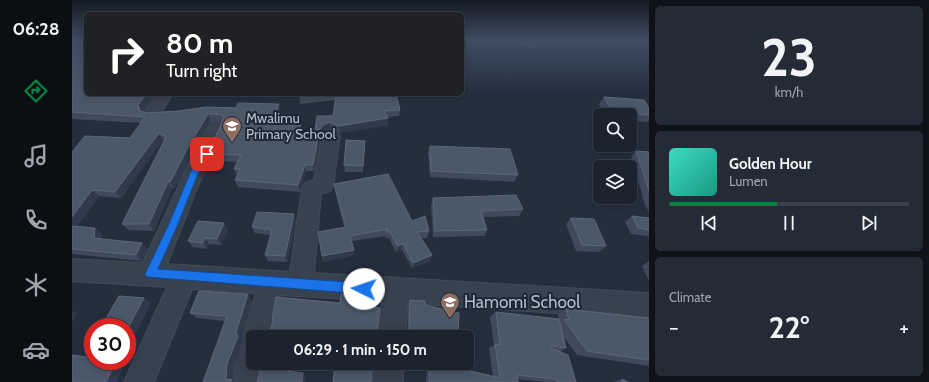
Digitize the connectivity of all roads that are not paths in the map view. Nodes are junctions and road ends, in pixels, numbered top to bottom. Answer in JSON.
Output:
{"nodes":[{"id":1,"x":164,"y":96,"type":"edge"},
{"id":2,"x":152,"y":113,"type":"edge"},
{"id":3,"x":217,"y":126,"type":"dead end"},
{"id":4,"x":330,"y":136,"type":"dead end"},
{"id":5,"x":72,"y":270,"type":"edge"},
{"id":6,"x":151,"y":274,"type":"junction"},
{"id":7,"x":185,"y":276,"type":"junction"},
{"id":8,"x":271,"y":282,"type":"junction"},
{"id":9,"x":300,"y":285,"type":"junction"},
{"id":10,"x":395,"y":291,"type":"junction"},
{"id":11,"x":649,"y":306,"type":"edge"},
{"id":12,"x":259,"y":330,"type":"edge"},
{"id":13,"x":392,"y":330,"type":"edge"},
{"id":14,"x":389,"y":370,"type":"edge"},
{"id":15,"x":139,"y":382,"type":"edge"},
{"id":16,"x":388,"y":382,"type":"edge"}],
"edges":[{"from":1,"to":2,"type":"street"},
{"from":3,"to":6,"type":"street"},
{"from":4,"to":9,"type":"street"},
{"from":5,"to":6,"type":"street"},
{"from":6,"to":7,"type":"street"},
{"from":7,"to":8,"type":"street"},
{"from":7,"to":15,"type":"street"},
{"from":8,"to":9,"type":"street"},
{"from":8,"to":12,"type":"street"},
{"from":9,"to":10,"type":"street"},
{"from":10,"to":11,"type":"street"},
{"from":10,"to":13,"type":"street"},
{"from":14,"to":16,"type":"street"}]}
